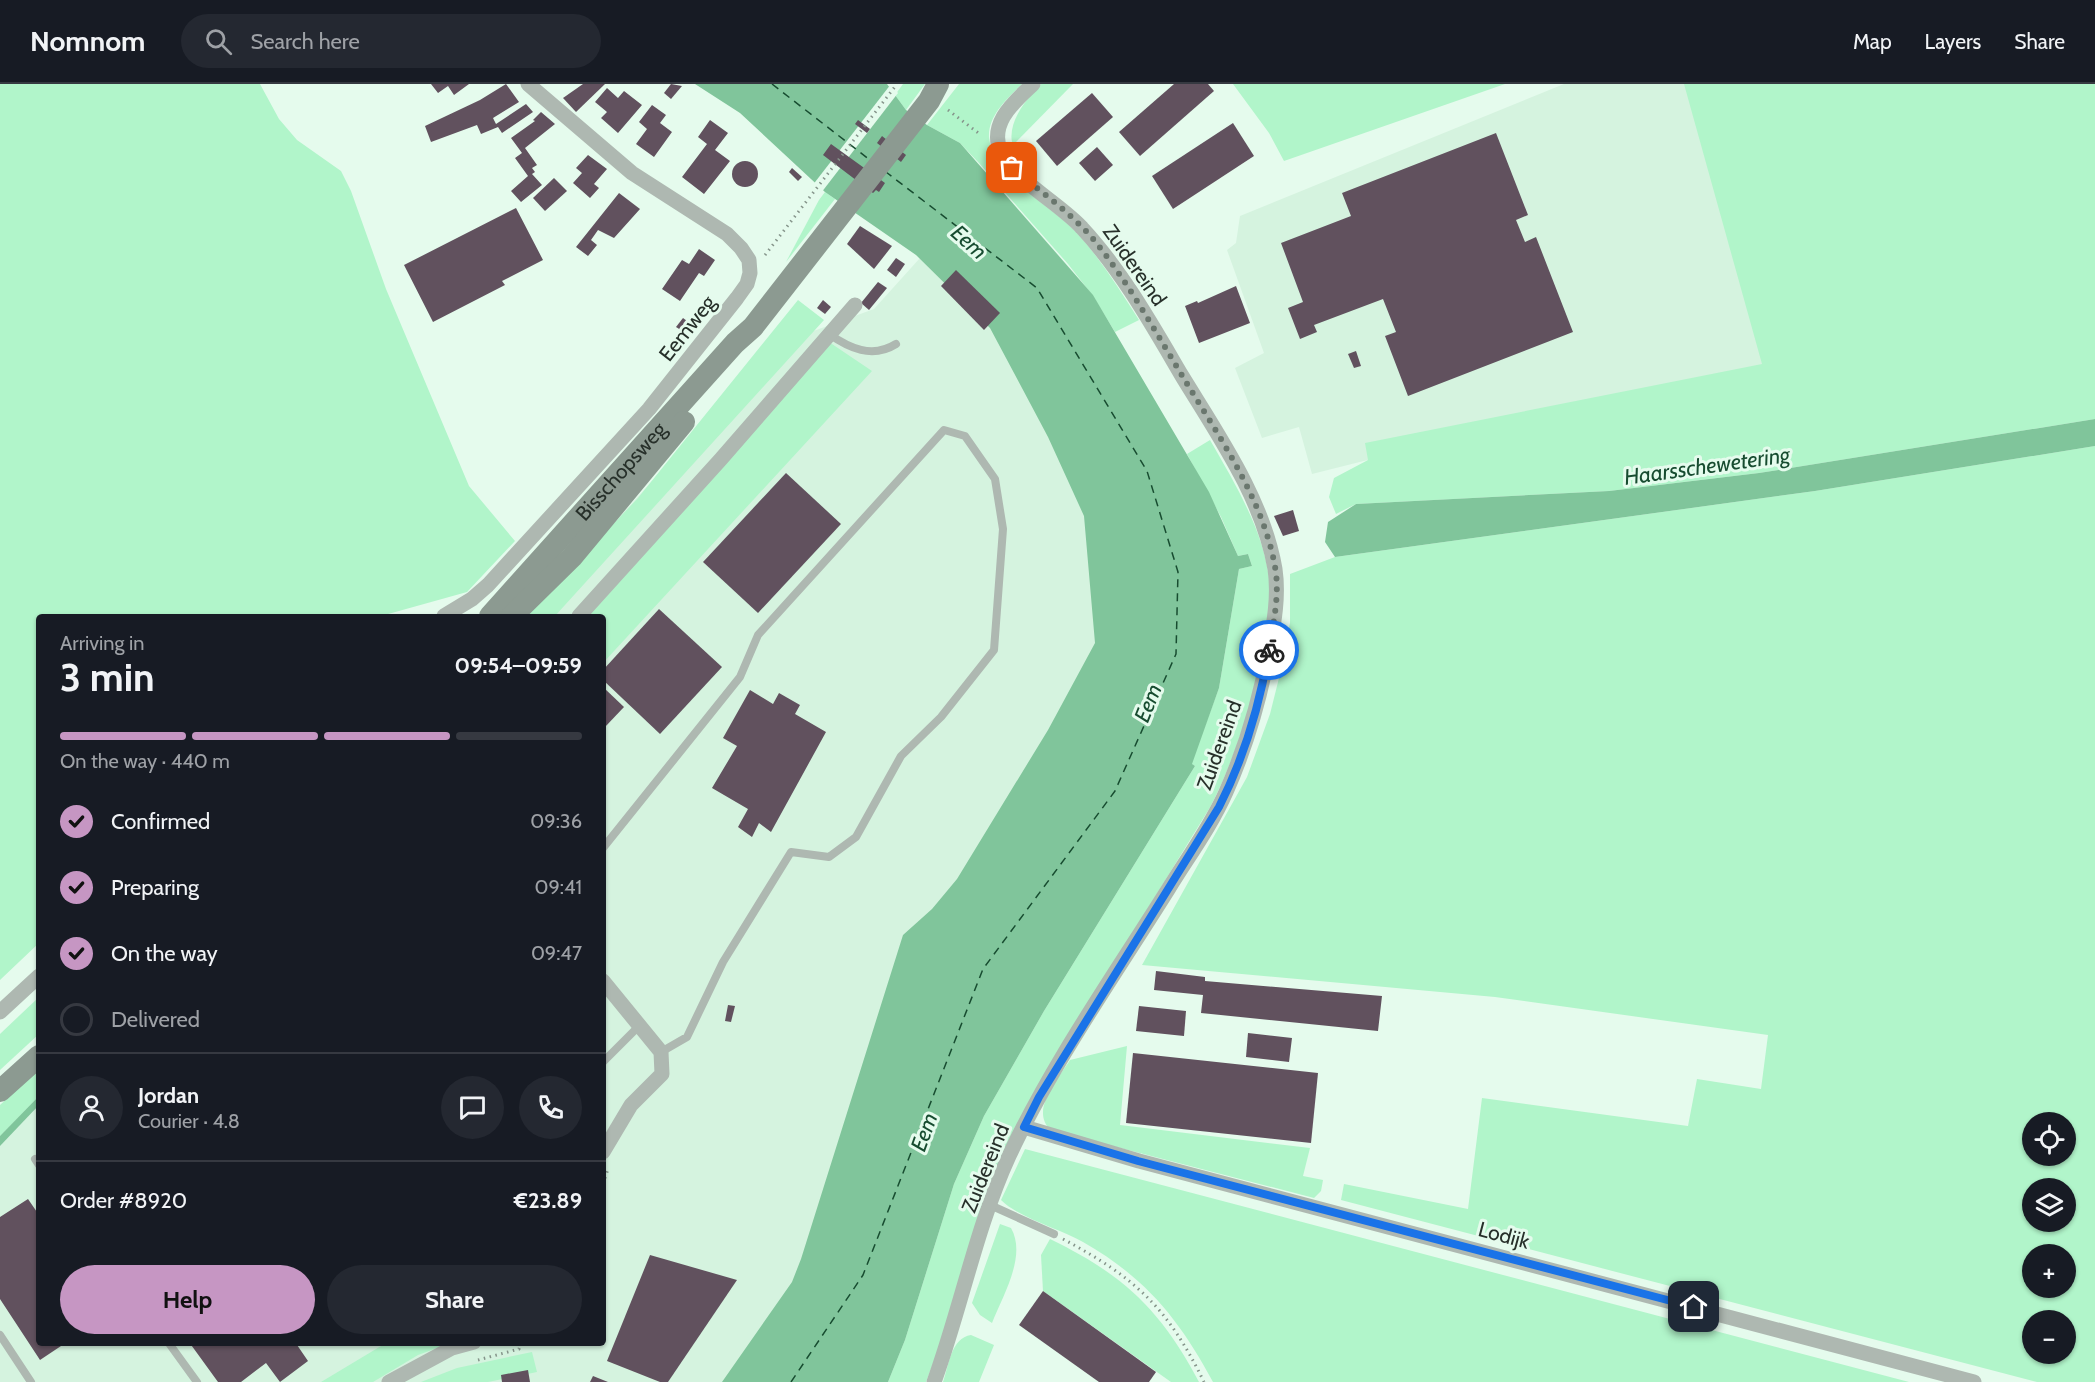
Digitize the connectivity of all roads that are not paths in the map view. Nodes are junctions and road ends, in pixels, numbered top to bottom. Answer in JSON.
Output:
{"nodes":[{"id":1,"x":528,"y":84,"type":"edge"},
{"id":2,"x":1033,"y":84,"type":"edge"},
{"id":3,"x":937,"y":91,"type":"edge"},
{"id":4,"x":855,"y":305,"type":"dead end"},
{"id":5,"x":753,"y":327,"type":"junction"},
{"id":6,"x":829,"y":334,"type":"junction"},
{"id":7,"x":896,"y":344,"type":"dead end"},
{"id":8,"x":447,"y":614,"type":"edge"},
{"id":9,"x":492,"y":614,"type":"edge"},
{"id":10,"x":514,"y":614,"type":"edge"},
{"id":11,"x":581,"y":614,"type":"edge"},
{"id":12,"x":606,"y":844,"type":"edge"},
{"id":13,"x":36,"y":979,"type":"edge"},
{"id":14,"x":606,"y":985,"type":"edge"},
{"id":15,"x":0,"y":1012,"type":"edge"},
{"id":16,"x":640,"y":1025,"type":"junction"},
{"id":17,"x":661,"y":1052,"type":"junction"},
{"id":18,"x":36,"y":1059,"type":"edge"},
{"id":19,"x":606,"y":1059,"type":"edge"},
{"id":20,"x":0,"y":1091,"type":"edge"},
{"id":21,"x":1024,"y":1127,"type":"junction"},
{"id":22,"x":606,"y":1147,"type":"edge"},
{"id":23,"x":990,"y":1205,"type":"junction"},
{"id":24,"x":1054,"y":1234,"type":"road end"},
{"id":25,"x":0,"y":1335,"type":"edge"},
{"id":26,"x":171,"y":1346,"type":"edge"},
{"id":27,"x":459,"y":1346,"type":"edge"},
{"id":28,"x":31,"y":1382,"type":"edge"},
{"id":29,"x":197,"y":1382,"type":"edge"},
{"id":30,"x":389,"y":1382,"type":"edge"},
{"id":31,"x":934,"y":1382,"type":"edge"},
{"id":32,"x":1974,"y":1382,"type":"edge"}],
"edges":[{"from":1,"to":8,"type":"street","name":"Eemweg"},
{"from":2,"to":21,"type":"street","name":"Zuidereind"},
{"from":3,"to":5,"type":"main road","name":"Bisschopsweg"},
{"from":4,"to":6,"type":"street"},
{"from":5,"to":9,"type":"main road","name":"Bisschopsweg"},
{"from":5,"to":10,"type":"main road","name":"Bisschopsweg"},
{"from":6,"to":7,"type":"lane"},
{"from":6,"to":11,"type":"street"},
{"from":12,"to":17,"type":"lane"},
{"from":13,"to":15,"type":"street"},
{"from":14,"to":16,"type":"street"},
{"from":16,"to":17,"type":"street"},
{"from":16,"to":19,"type":"lane"},
{"from":17,"to":22,"type":"street"},
{"from":18,"to":20,"type":"main road"},
{"from":21,"to":23,"type":"street","name":"Zuidereind"},
{"from":21,"to":32,"type":"street","name":"Lodijk"},
{"from":23,"to":24,"type":"lane"},
{"from":23,"to":31,"type":"street","name":"Zuidereind"},
{"from":25,"to":28,"type":"lane"},
{"from":26,"to":29,"type":"lane"},
{"from":27,"to":30,"type":"street"}]}
